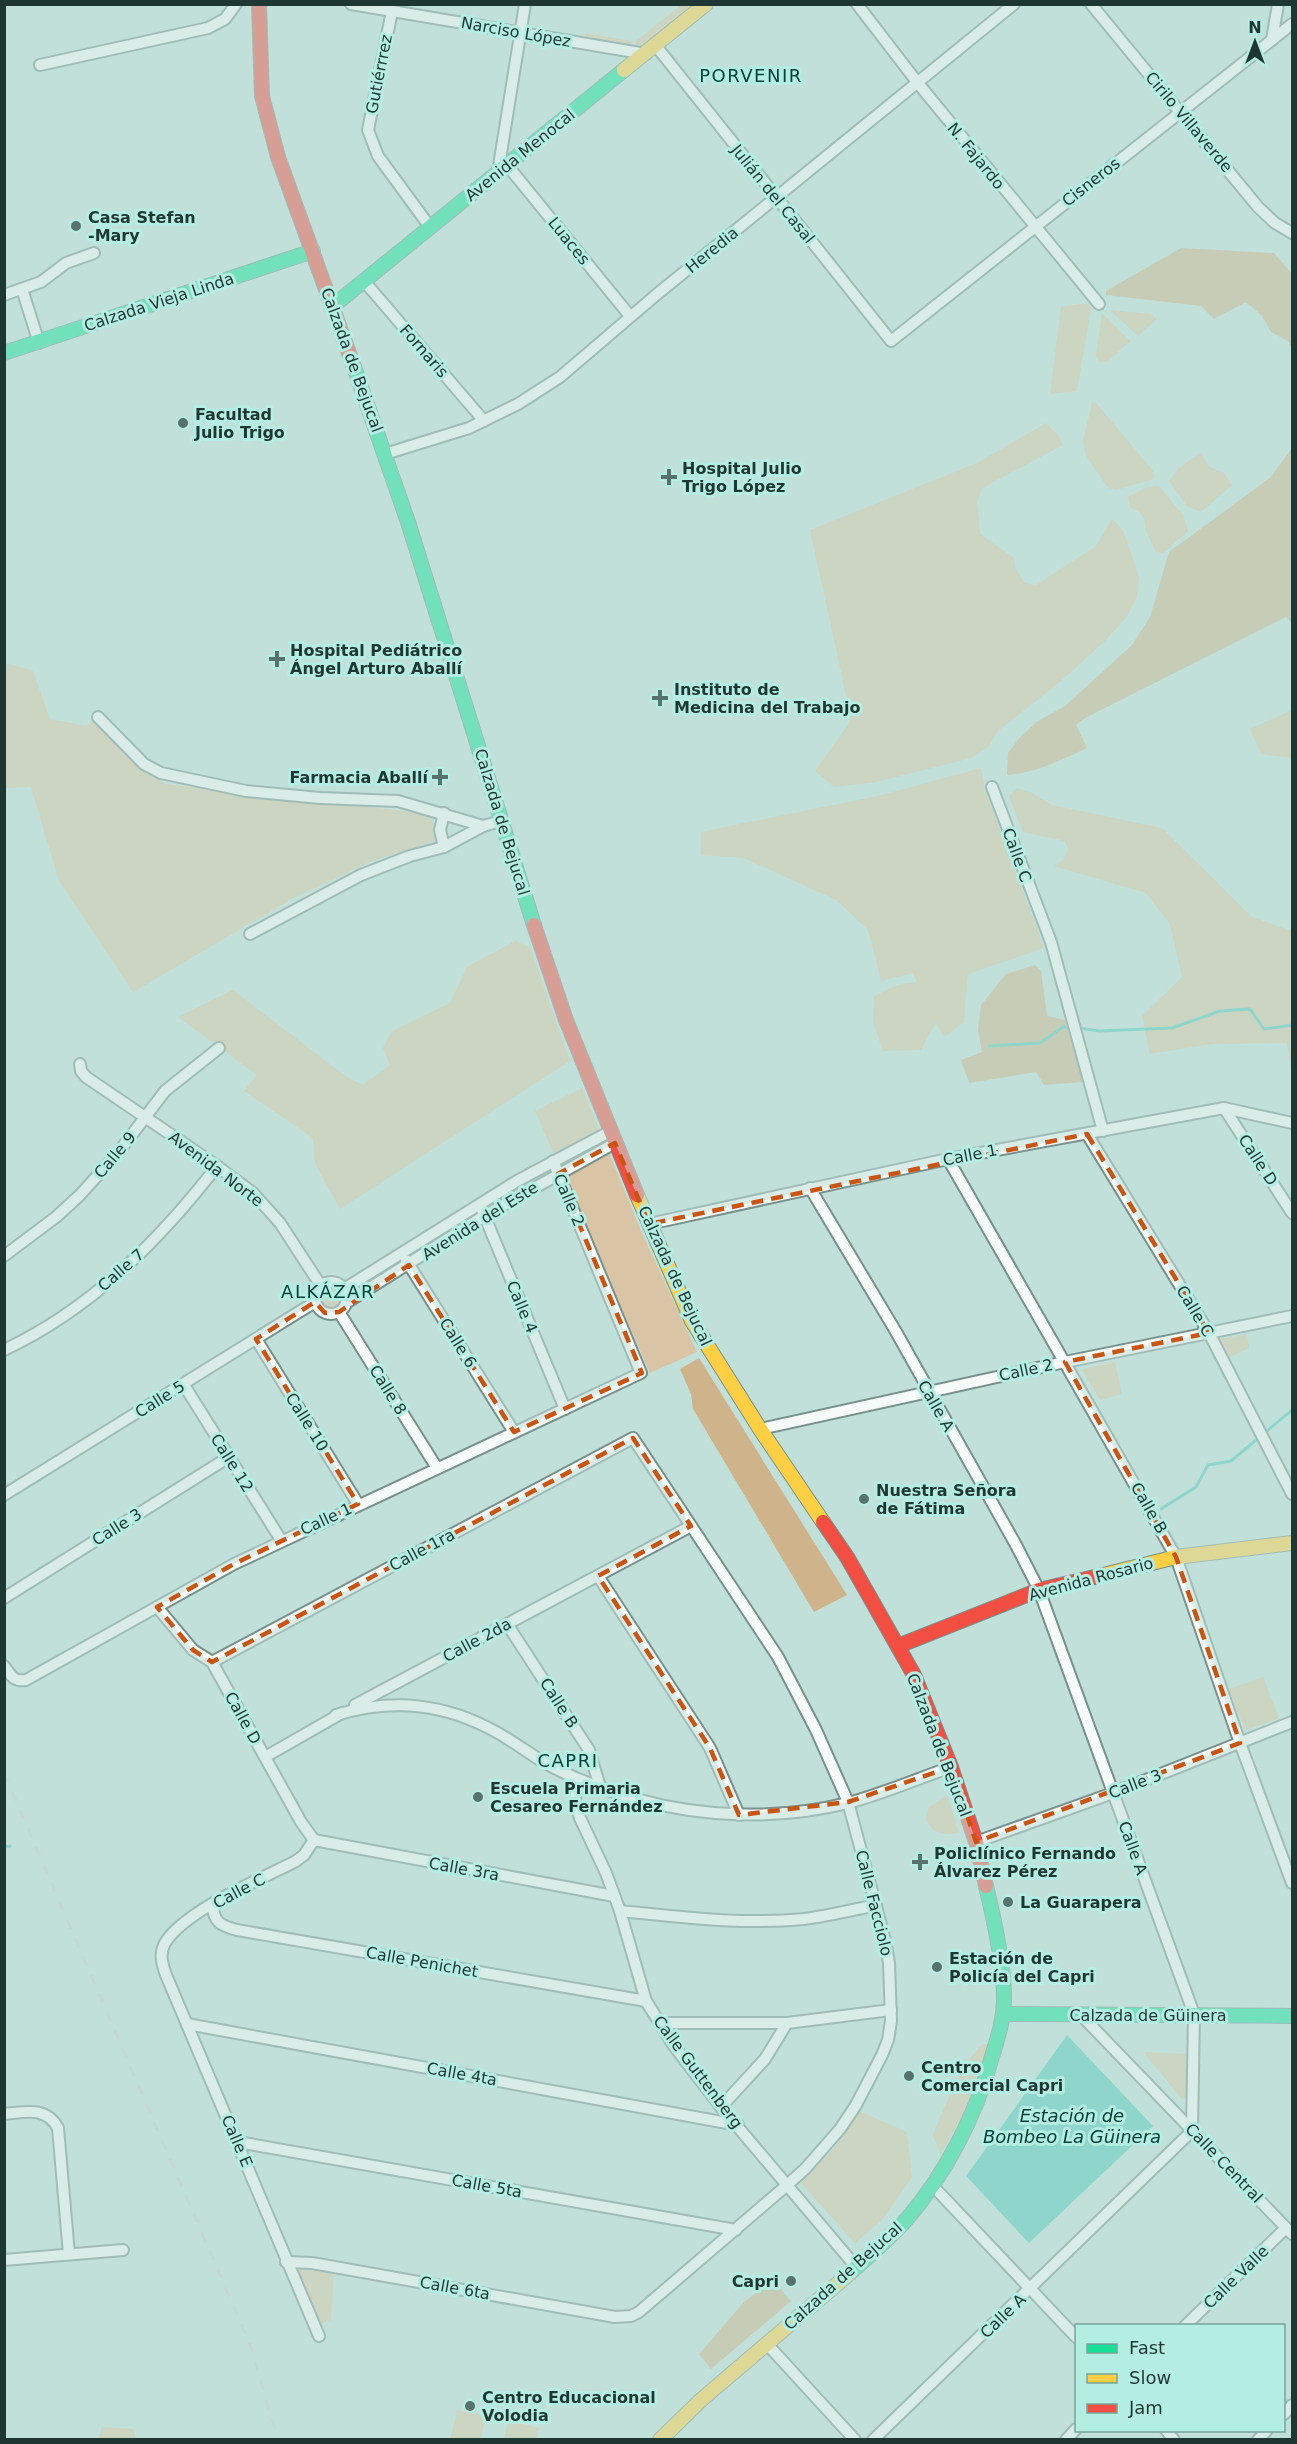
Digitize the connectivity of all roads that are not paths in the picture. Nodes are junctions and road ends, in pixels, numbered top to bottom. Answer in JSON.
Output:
{"nodes":[{"id":1,"x":236,"y":4,"type":"edge"},
{"id":2,"x":259,"y":4,"type":"edge"},
{"id":3,"x":351,"y":4,"type":"edge"},
{"id":4,"x":525,"y":4,"type":"edge"},
{"id":5,"x":706,"y":4,"type":"edge"},
{"id":6,"x":857,"y":4,"type":"edge"},
{"id":7,"x":1014,"y":4,"type":"edge"},
{"id":8,"x":1091,"y":4,"type":"edge"},
{"id":9,"x":1278,"y":4,"type":"edge"},
{"id":10,"x":392,"y":11,"type":"junction"},
{"id":11,"x":1293,"y":24,"type":"edge"},
{"id":12,"x":520,"y":33,"type":"junction"},
{"id":13,"x":1272,"y":40,"type":"junction"},
{"id":14,"x":651,"y":50,"type":"junction"},
{"id":15,"x":40,"y":65,"type":"dead end"},
{"id":16,"x":916,"y":82,"type":"junction"},
{"id":17,"x":1180,"y":112,"type":"junction"},
{"id":18,"x":502,"y":169,"type":"junction"},
{"id":19,"x":777,"y":198,"type":"junction"},
{"id":20,"x":1034,"y":226,"type":"junction"},
{"id":21,"x":430,"y":227,"type":"junction"},
{"id":22,"x":1293,"y":233,"type":"edge"},
{"id":23,"x":313,"y":251,"type":"junction"},
{"id":24,"x":94,"y":252,"type":"dead end"},
{"id":25,"x":364,"y":281,"type":"junction"},
{"id":26,"x":22,"y":289,"type":"junction"},
{"id":27,"x":4,"y":295,"type":"edge"},
{"id":28,"x":1099,"y":304,"type":"dead end"},
{"id":29,"x":333,"y":306,"type":"junction"},
{"id":30,"x":630,"y":316,"type":"junction"},
{"id":31,"x":891,"y":341,"type":"joint"},
{"id":32,"x":39,"y":343,"type":"junction"},
{"id":33,"x":4,"y":353,"type":"edge"},
{"id":34,"x":484,"y":421,"type":"junction"},
{"id":35,"x":385,"y":454,"type":"junction"},
{"id":36,"x":98,"y":717,"type":"dead end"},
{"id":37,"x":992,"y":787,"type":"dead end"},
{"id":38,"x":444,"y":813,"type":"junction"},
{"id":39,"x":501,"y":821,"type":"junction"},
{"id":40,"x":483,"y":826,"type":"junction"},
{"id":41,"x":444,"y":847,"type":"junction"},
{"id":42,"x":250,"y":934,"type":"dead end"},
{"id":43,"x":219,"y":1048,"type":"dead end"},
{"id":44,"x":80,"y":1064,"type":"dead end"},
{"id":45,"x":1224,"y":1108,"type":"junction"},
{"id":46,"x":146,"y":1117,"type":"junction"},
{"id":47,"x":1293,"y":1123,"type":"edge"},
{"id":48,"x":1103,"y":1131,"type":"junction"},
{"id":49,"x":1087,"y":1134,"type":"junction"},
{"id":50,"x":613,"y":1137,"type":"junction"},
{"id":51,"x":948,"y":1159,"type":"junction"},
{"id":52,"x":553,"y":1161,"type":"junction"},
{"id":53,"x":217,"y":1166,"type":"junction"},
{"id":54,"x":558,"y":1174,"type":"junction"},
{"id":55,"x":810,"y":1188,"type":"junction"},
{"id":56,"x":480,"y":1205,"type":"junction"},
{"id":57,"x":1293,"y":1213,"type":"edge"},
{"id":58,"x":484,"y":1216,"type":"junction"},
{"id":59,"x":649,"y":1224,"type":"junction"},
{"id":60,"x":402,"y":1253,"type":"junction"},
{"id":61,"x":4,"y":1256,"type":"edge"},
{"id":62,"x":409,"y":1265,"type":"junction"},
{"id":63,"x":321,"y":1286,"type":"junction"},
{"id":64,"x":344,"y":1289,"type":"junction"},
{"id":65,"x":315,"y":1302,"type":"junction"},
{"id":66,"x":342,"y":1308,"type":"junction"},
{"id":67,"x":1293,"y":1316,"type":"edge"},
{"id":68,"x":1209,"y":1333,"type":"junction"},
{"id":69,"x":256,"y":1339,"type":"junction"},
{"id":70,"x":4,"y":1350,"type":"edge"},
{"id":71,"x":1065,"y":1362,"type":"junction"},
{"id":72,"x":642,"y":1372,"type":"joint"},
{"id":73,"x":184,"y":1385,"type":"junction"},
{"id":74,"x":928,"y":1391,"type":"junction"},
{"id":75,"x":565,"y":1409,"type":"junction"},
{"id":76,"x":760,"y":1429,"type":"junction"},
{"id":77,"x":514,"y":1432,"type":"junction"},
{"id":78,"x":633,"y":1438,"type":"joint"},
{"id":79,"x":229,"y":1457,"type":"junction"},
{"id":80,"x":437,"y":1468,"type":"junction"},
{"id":81,"x":1293,"y":1494,"type":"edge"},
{"id":82,"x":4,"y":1495,"type":"edge"},
{"id":83,"x":358,"y":1504,"type":"junction"},
{"id":84,"x":691,"y":1526,"type":"junction"},
{"id":85,"x":281,"y":1540,"type":"junction"},
{"id":86,"x":1293,"y":1543,"type":"edge"},
{"id":87,"x":1176,"y":1557,"type":"junction"},
{"id":88,"x":598,"y":1576,"type":"junction"},
{"id":89,"x":1039,"y":1590,"type":"junction"},
{"id":90,"x":4,"y":1598,"type":"edge"},
{"id":91,"x":157,"y":1607,"type":"junction"},
{"id":92,"x":507,"y":1624,"type":"junction"},
{"id":93,"x":898,"y":1646,"type":"junction"},
{"id":94,"x":212,"y":1662,"type":"junction"},
{"id":95,"x":4,"y":1666,"type":"edge"},
{"id":96,"x":336,"y":1715,"type":"junction"},
{"id":97,"x":1293,"y":1722,"type":"edge"},
{"id":98,"x":1240,"y":1743,"type":"junction"},
{"id":99,"x":265,"y":1757,"type":"junction"},
{"id":100,"x":951,"y":1767,"type":"junction"},
{"id":101,"x":576,"y":1779,"type":"junction"},
{"id":102,"x":600,"y":1787,"type":"junction"},
{"id":103,"x":1113,"y":1793,"type":"junction"},
{"id":104,"x":848,"y":1802,"type":"junction"},
{"id":105,"x":739,"y":1815,"type":"junction"},
{"id":106,"x":314,"y":1840,"type":"junction"},
{"id":107,"x":976,"y":1842,"type":"junction"},
{"id":108,"x":1293,"y":1883,"type":"edge"},
{"id":109,"x":614,"y":1896,"type":"junction"},
{"id":110,"x":213,"y":1905,"type":"junction"},
{"id":111,"x":876,"y":1905,"type":"junction"},
{"id":112,"x":620,"y":1911,"type":"junction"},
{"id":113,"x":164,"y":1944,"type":"joint"},
{"id":114,"x":646,"y":2001,"type":"junction"},
{"id":115,"x":891,"y":2010,"type":"junction"},
{"id":116,"x":1003,"y":2014,"type":"junction"},
{"id":117,"x":1194,"y":2014,"type":"junction"},
{"id":118,"x":1081,"y":2015,"type":"junction"},
{"id":119,"x":1293,"y":2016,"type":"edge"},
{"id":120,"x":787,"y":2023,"type":"junction"},
{"id":121,"x":187,"y":2024,"type":"junction"},
{"id":122,"x":660,"y":2024,"type":"junction"},
{"id":123,"x":721,"y":2107,"type":"junction"},
{"id":124,"x":4,"y":2114,"type":"edge"},
{"id":125,"x":738,"y":2125,"type":"junction"},
{"id":126,"x":1192,"y":2131,"type":"junction"},
{"id":127,"x":238,"y":2142,"type":"junction"},
{"id":128,"x":932,"y":2185,"type":"junction"},
{"id":129,"x":786,"y":2186,"type":"junction"},
{"id":130,"x":736,"y":2230,"type":"junction"},
{"id":131,"x":1289,"y":2231,"type":"edge"},
{"id":132,"x":123,"y":2250,"type":"dead end"},
{"id":133,"x":69,"y":2254,"type":"junction"},
{"id":134,"x":4,"y":2260,"type":"edge"},
{"id":135,"x":286,"y":2262,"type":"junction"},
{"id":136,"x":857,"y":2268,"type":"junction"},
{"id":137,"x":1031,"y":2289,"type":"junction"},
{"id":138,"x":624,"y":2317,"type":"joint"},
{"id":139,"x":1186,"y":2324,"type":"edge"},
{"id":140,"x":1075,"y":2335,"type":"edge"},
{"id":141,"x":319,"y":2336,"type":"dead end"},
{"id":142,"x":767,"y":2344,"type":"junction"},
{"id":143,"x":660,"y":2439,"type":"edge"},
{"id":144,"x":855,"y":2439,"type":"edge"},
{"id":145,"x":873,"y":2439,"type":"edge"}],
"edges":[{"from":1,"to":15,"type":"street"},
{"from":2,"to":23,"type":"main road","name":"Calzada de Bejucal"},
{"from":3,"to":10,"type":"street","name":"Narciso López"},
{"from":4,"to":12,"type":"street"},
{"from":5,"to":14,"type":"main road","name":"Avenida Menocal"},
{"from":6,"to":16,"type":"street","name":"N. Fajardo"},
{"from":7,"to":16,"type":"street","name":"Heredia"},
{"from":8,"to":17,"type":"street","name":"Cirilo Villaverde"},
{"from":9,"to":13,"type":"street"},
{"from":10,"to":12,"type":"street","name":"Narciso López"},
{"from":10,"to":21,"type":"street","name":"Gutiérrrez"},
{"from":11,"to":13,"type":"street","name":"Cisneros"},
{"from":12,"to":14,"type":"street","name":"Narciso López"},
{"from":12,"to":18,"type":"street"},
{"from":13,"to":17,"type":"street","name":"Cisneros"},
{"from":14,"to":18,"type":"main road","name":"Avenida Menocal"},
{"from":14,"to":19,"type":"street","name":"Julián del Casal"},
{"from":16,"to":19,"type":"street","name":"Heredia"},
{"from":16,"to":20,"type":"street","name":"N. Fajardo"},
{"from":17,"to":20,"type":"street","name":"Cisneros"},
{"from":17,"to":22,"type":"street","name":"Cirilo Villaverde"},
{"from":18,"to":21,"type":"main road","name":"Avenida Menocal"},
{"from":18,"to":30,"type":"street","name":"Luaces"},
{"from":19,"to":30,"type":"street","name":"Heredia"},
{"from":19,"to":31,"type":"street","name":"Julián del Casal"},
{"from":20,"to":28,"type":"street","name":"N. Fajardo"},
{"from":20,"to":31,"type":"street","name":"Cisneros"},
{"from":21,"to":25,"type":"main road","name":"Avenida Menocal"},
{"from":23,"to":29,"type":"main road","name":"Calzada de Bejucal"},
{"from":23,"to":32,"type":"main road","name":"Calzada Vieja Linda"},
{"from":24,"to":26,"type":"street"},
{"from":25,"to":29,"type":"main road","name":"Avenida Menocal"},
{"from":25,"to":34,"type":"street","name":"Fornaris"},
{"from":26,"to":27,"type":"street"},
{"from":26,"to":32,"type":"street"},
{"from":29,"to":35,"type":"main road","name":"Calzada de Bejucal"},
{"from":30,"to":34,"type":"street","name":"Heredia"},
{"from":32,"to":33,"type":"main road","name":"Calzada Vieja Linda"},
{"from":34,"to":35,"type":"street","name":"Heredia"},
{"from":35,"to":39,"type":"main road","name":"Calzada de Bejucal"},
{"from":36,"to":38,"type":"street"},
{"from":37,"to":48,"type":"street","name":"Calle C"},
{"from":38,"to":40,"type":"street"},
{"from":38,"to":41,"type":"street"},
{"from":39,"to":40,"type":"street"},
{"from":39,"to":50,"type":"main road","name":"Calzada de Bejucal"},
{"from":40,"to":41,"type":"street"},
{"from":41,"to":42,"type":"street"},
{"from":43,"to":46,"type":"street","name":"Calle 9"},
{"from":44,"to":46,"type":"street","name":"Avenida Norte"},
{"from":45,"to":47,"type":"street","name":"Calle 1"},
{"from":45,"to":48,"type":"street","name":"Calle 1"},
{"from":45,"to":57,"type":"street","name":"Calle D"},
{"from":46,"to":53,"type":"street","name":"Avenida Norte"},
{"from":46,"to":61,"type":"street","name":"Calle 9"},
{"from":48,"to":49,"type":"street","name":"Calle 1"},
{"from":49,"to":51,"type":"street","name":"Calle 1"},
{"from":49,"to":68,"type":"street","name":"Calle C"},
{"from":50,"to":52,"type":"street","name":"Avenida del Este"},
{"from":50,"to":54,"type":"street","name":"Avenida del Este"},
{"from":50,"to":59,"type":"main road","name":"Calzada de Bejucal"},
{"from":51,"to":55,"type":"street","name":"Calle 1"},
{"from":51,"to":71,"type":"street","name":"Calle B"},
{"from":52,"to":54,"type":"street","name":"Calle 2"},
{"from":52,"to":56,"type":"street","name":"Avenida del Este"},
{"from":53,"to":63,"type":"street","name":"Avenida Norte"},
{"from":53,"to":70,"type":"street","name":"Calle 7"},
{"from":54,"to":58,"type":"street","name":"Avenida del Este"},
{"from":54,"to":72,"type":"street","name":"Calle 2"},
{"from":55,"to":59,"type":"street","name":"Calle 1"},
{"from":55,"to":74,"type":"street","name":"Calle A"},
{"from":56,"to":58,"type":"street","name":"Calle 4"},
{"from":56,"to":60,"type":"street","name":"Avenida del Este"},
{"from":58,"to":62,"type":"street","name":"Avenida del Este"},
{"from":58,"to":75,"type":"street","name":"Calle 4"},
{"from":59,"to":76,"type":"main road","name":"Calzada de Bejucal"},
{"from":60,"to":62,"type":"street","name":"Calle 6"},
{"from":60,"to":64,"type":"street","name":"Avenida del Este"},
{"from":62,"to":66,"type":"street","name":"Avenida del Este"},
{"from":62,"to":77,"type":"street","name":"Calle 6"},
{"from":63,"to":64,"type":"street"},
{"from":63,"to":65,"type":"street"},
{"from":64,"to":66,"type":"street"},
{"from":65,"to":66,"type":"street"},
{"from":65,"to":69,"type":"street","name":"Calle 5"},
{"from":66,"to":80,"type":"street","name":"Calle 8"},
{"from":67,"to":68,"type":"street","name":"Calle 2"},
{"from":68,"to":71,"type":"street","name":"Calle 2"},
{"from":68,"to":81,"type":"street","name":"Calle C"},
{"from":69,"to":73,"type":"street","name":"Calle 5"},
{"from":69,"to":83,"type":"street","name":"Calle 10"},
{"from":71,"to":74,"type":"street","name":"Calle 2"},
{"from":71,"to":87,"type":"street","name":"Calle B"},
{"from":72,"to":75,"type":"street","name":"Calle 1"},
{"from":73,"to":79,"type":"street","name":"Calle 12"},
{"from":73,"to":82,"type":"street","name":"Calle 5"},
{"from":74,"to":76,"type":"street","name":"Calle 2"},
{"from":74,"to":89,"type":"street","name":"Calle A"},
{"from":75,"to":77,"type":"street","name":"Calle 1"},
{"from":76,"to":93,"type":"main road","name":"Calzada de Bejucal"},
{"from":77,"to":80,"type":"street","name":"Calle 1"},
{"from":78,"to":84,"type":"street","name":"Calle Facciolo"},
{"from":78,"to":94,"type":"street","name":"Calle 1ra"},
{"from":79,"to":85,"type":"street","name":"Calle 12"},
{"from":79,"to":90,"type":"street","name":"Calle 3"},
{"from":80,"to":83,"type":"street","name":"Calle 1"},
{"from":83,"to":85,"type":"street","name":"Calle 1"},
{"from":84,"to":88,"type":"street","name":"Calle 2da"},
{"from":84,"to":104,"type":"street","name":"Calle Facciolo"},
{"from":85,"to":91,"type":"street","name":"Calle 1"},
{"from":86,"to":87,"type":"main road","name":"Avenida Rosario"},
{"from":87,"to":89,"type":"main road","name":"Avenida Rosario"},
{"from":87,"to":98,"type":"street","name":"Calle B"},
{"from":88,"to":92,"type":"street","name":"Calle 2da"},
{"from":88,"to":105,"type":"street"},
{"from":89,"to":93,"type":"main road","name":"Avenida Rosario"},
{"from":89,"to":103,"type":"street","name":"Calle A"},
{"from":91,"to":94,"type":"street","name":"Calle D"},
{"from":91,"to":95,"type":"street","name":"Calle 1"},
{"from":92,"to":96,"type":"street","name":"Calle 2da"},
{"from":92,"to":102,"type":"street","name":"Calle B"},
{"from":93,"to":100,"type":"main road","name":"Calzada de Bejucal"},
{"from":94,"to":99,"type":"street","name":"Calle D"},
{"from":96,"to":99,"type":"street","name":"Calle 2da"},
{"from":96,"to":101,"type":"street"},
{"from":97,"to":98,"type":"street","name":"Calle 3"},
{"from":98,"to":103,"type":"street","name":"Calle 3"},
{"from":98,"to":108,"type":"street","name":"Calle B"},
{"from":99,"to":106,"type":"street","name":"Calle D"},
{"from":100,"to":104,"type":"street"},
{"from":100,"to":107,"type":"main road","name":"Calzada de Bejucal"},
{"from":101,"to":102,"type":"street"},
{"from":101,"to":109,"type":"street","name":"Calle Guttenberg"},
{"from":102,"to":105,"type":"street"},
{"from":103,"to":107,"type":"street","name":"Calle 3"},
{"from":103,"to":117,"type":"street","name":"Calle A"},
{"from":104,"to":105,"type":"street"},
{"from":104,"to":111,"type":"street","name":"Calle Facciolo"},
{"from":106,"to":109,"type":"street","name":"Calle 3ra"},
{"from":106,"to":110,"type":"street","name":"Calle C"},
{"from":107,"to":116,"type":"main road","name":"Calzada de Bejucal"},
{"from":109,"to":112,"type":"street","name":"Calle Guttenberg"},
{"from":110,"to":113,"type":"street","name":"Calle C"},
{"from":110,"to":114,"type":"street","name":"Calle Penichet"},
{"from":111,"to":112,"type":"street"},
{"from":111,"to":115,"type":"street","name":"Calle Facciolo"},
{"from":112,"to":114,"type":"street","name":"Calle Guttenberg"},
{"from":113,"to":121,"type":"street","name":"Calle E"},
{"from":114,"to":122,"type":"street","name":"Calle Guttenberg"},
{"from":115,"to":120,"type":"street"},
{"from":115,"to":129,"type":"street","name":"Calle Facciolo"},
{"from":116,"to":118,"type":"main road","name":"Calzada de Güinera"},
{"from":116,"to":128,"type":"main road","name":"Calzada de Bejucal"},
{"from":117,"to":118,"type":"main road","name":"Calzada de Güinera"},
{"from":117,"to":119,"type":"main road","name":"Calzada de Güinera"},
{"from":117,"to":126,"type":"street","name":"Calle A"},
{"from":118,"to":126,"type":"street","name":"Calle Central"},
{"from":120,"to":122,"type":"street"},
{"from":120,"to":123,"type":"street"},
{"from":121,"to":125,"type":"street","name":"Calle 4ta"},
{"from":121,"to":127,"type":"street","name":"Calle E"},
{"from":122,"to":123,"type":"street","name":"Calle Guttenberg"},
{"from":123,"to":125,"type":"street","name":"Calle Guttenberg"},
{"from":124,"to":133,"type":"street"},
{"from":125,"to":129,"type":"street","name":"Calle Guttenberg"},
{"from":126,"to":131,"type":"street","name":"Calle Central"},
{"from":126,"to":137,"type":"street","name":"Calle A"},
{"from":127,"to":130,"type":"street","name":"Calle 5ta"},
{"from":127,"to":135,"type":"street","name":"Calle E"},
{"from":128,"to":136,"type":"main road","name":"Calzada de Bejucal"},
{"from":128,"to":137,"type":"street"},
{"from":129,"to":130,"type":"street","name":"Calle Facciolo"},
{"from":129,"to":136,"type":"street","name":"Calle Guttenberg"},
{"from":130,"to":138,"type":"street","name":"Calle Facciolo"},
{"from":131,"to":139,"type":"street","name":"Calle Valle"},
{"from":132,"to":133,"type":"street"},
{"from":133,"to":134,"type":"street"},
{"from":135,"to":138,"type":"street","name":"Calle 6ta"},
{"from":135,"to":141,"type":"street","name":"Calle E"},
{"from":136,"to":142,"type":"main road","name":"Calzada de Bejucal"},
{"from":137,"to":140,"type":"street"},
{"from":137,"to":145,"type":"street","name":"Calle A"},
{"from":142,"to":143,"type":"main road","name":"Calzada de Bejucal"},
{"from":142,"to":144,"type":"street"}]}
